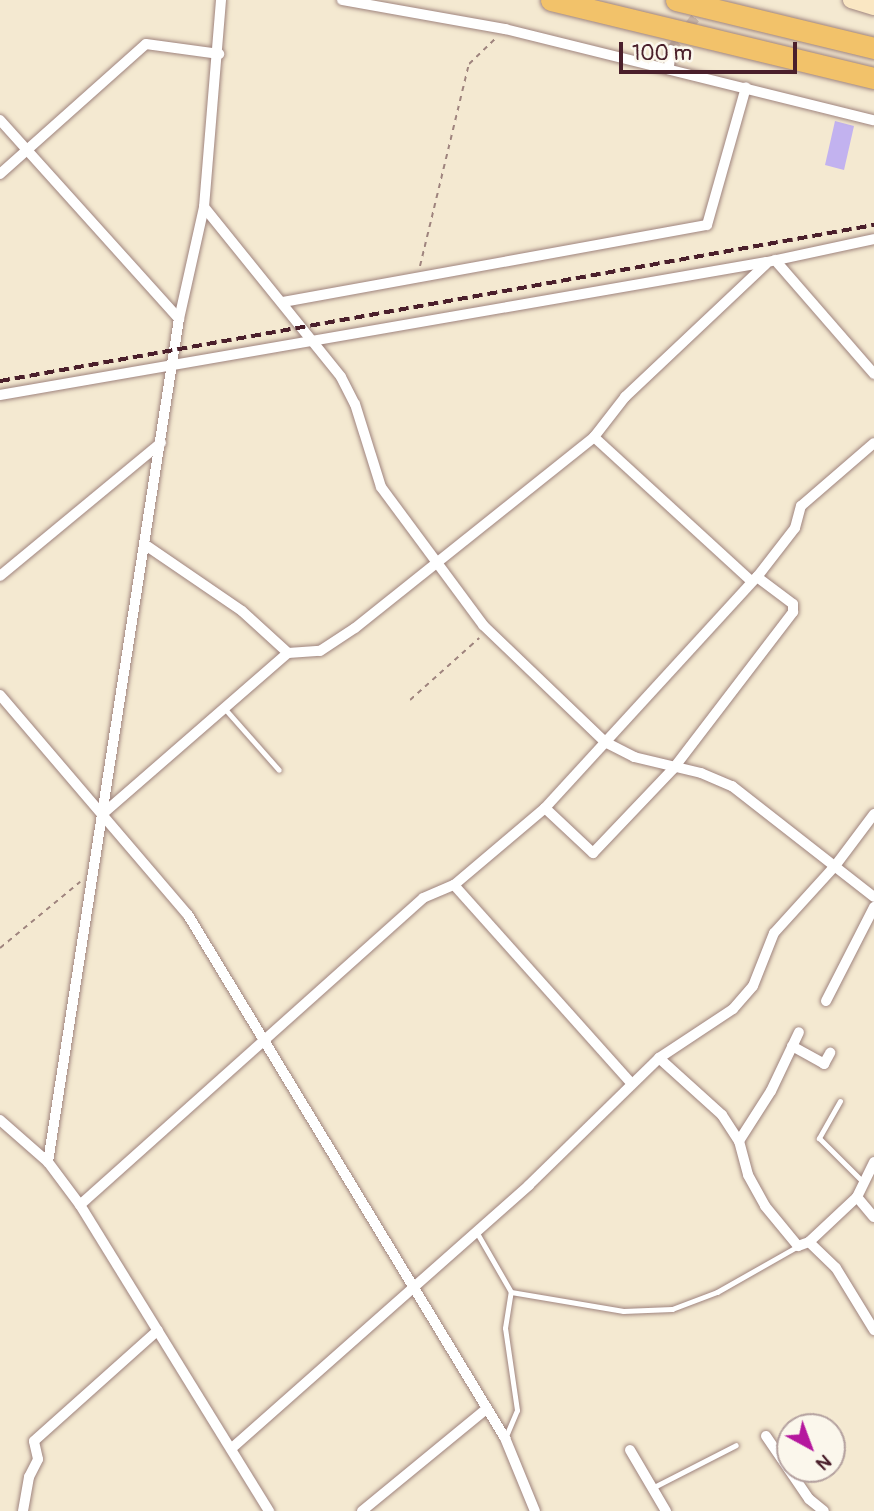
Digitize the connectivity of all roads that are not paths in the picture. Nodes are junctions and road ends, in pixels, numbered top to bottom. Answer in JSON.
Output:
{"nodes":[{"id":1,"x":221,"y":0,"type":"edge"},
{"id":2,"x":342,"y":0,"type":"edge"},
{"id":3,"x":551,"y":0,"type":"edge"},
{"id":4,"x":677,"y":0,"type":"edge"},
{"id":5,"x":851,"y":0,"type":"edge"},
{"id":6,"x":874,"y":6,"type":"edge"},
{"id":7,"x":874,"y":48,"type":"edge"},
{"id":8,"x":671,"y":50,"type":"tunnel mouth"},
{"id":9,"x":219,"y":54,"type":"junction"},
{"id":10,"x":669,"y":66,"type":"junction"},
{"id":11,"x":874,"y":78,"type":"edge"},
{"id":12,"x":746,"y":87,"type":"junction"},
{"id":13,"x":0,"y":120,"type":"edge"},
{"id":14,"x":874,"y":120,"type":"edge"},
{"id":15,"x":27,"y":150,"type":"junction"},
{"id":16,"x":0,"y":174,"type":"edge"},
{"id":17,"x":204,"y":206,"type":"junction"},
{"id":18,"x":874,"y":239,"type":"edge"},
{"id":19,"x":771,"y":261,"type":"junction"},
{"id":20,"x":283,"y":302,"type":"junction"},
{"id":21,"x":179,"y":318,"type":"junction"},
{"id":22,"x":313,"y":339,"type":"junction"},
{"id":23,"x":175,"y":364,"type":"junction"},
{"id":24,"x":874,"y":374,"type":"edge"},
{"id":25,"x":0,"y":395,"type":"edge"},
{"id":26,"x":594,"y":437,"type":"junction"},
{"id":27,"x":161,"y":443,"type":"junction"},
{"id":28,"x":874,"y":443,"type":"edge"},
{"id":29,"x":147,"y":546,"type":"junction"},
{"id":30,"x":437,"y":563,"type":"junction"},
{"id":31,"x":0,"y":576,"type":"edge"},
{"id":32,"x":754,"y":578,"type":"junction"},
{"id":33,"x":288,"y":653,"type":"junction"},
{"id":34,"x":0,"y":695,"type":"edge"},
{"id":35,"x":225,"y":709,"type":"junction"},
{"id":36,"x":605,"y":742,"type":"junction"},
{"id":37,"x":673,"y":769,"type":"junction"},
{"id":38,"x":279,"y":770,"type":"dead end"},
{"id":39,"x":545,"y":808,"type":"junction"},
{"id":40,"x":874,"y":814,"type":"edge"},
{"id":41,"x":105,"y":815,"type":"junction"},
{"id":42,"x":835,"y":866,"type":"junction"},
{"id":43,"x":454,"y":885,"type":"junction"},
{"id":44,"x":874,"y":897,"type":"edge"},
{"id":45,"x":874,"y":907,"type":"edge"},
{"id":46,"x":826,"y":1001,"type":"dead end"},
{"id":47,"x":799,"y":1032,"type":"dead end"},
{"id":48,"x":265,"y":1039,"type":"junction"},
{"id":49,"x":792,"y":1046,"type":"junction"},
{"id":50,"x":830,"y":1053,"type":"dead end"},
{"id":51,"x":659,"y":1058,"type":"junction"},
{"id":52,"x":631,"y":1083,"type":"junction"},
{"id":53,"x":840,"y":1101,"type":"dead end"},
{"id":54,"x":0,"y":1120,"type":"edge"},
{"id":55,"x":739,"y":1141,"type":"junction"},
{"id":56,"x":48,"y":1162,"type":"junction"},
{"id":57,"x":874,"y":1162,"type":"edge"},
{"id":58,"x":863,"y":1182,"type":"junction"},
{"id":59,"x":856,"y":1196,"type":"junction"},
{"id":60,"x":80,"y":1205,"type":"junction"},
{"id":61,"x":874,"y":1217,"type":"edge"},
{"id":62,"x":477,"y":1233,"type":"junction"},
{"id":63,"x":804,"y":1244,"type":"junction"},
{"id":64,"x":411,"y":1287,"type":"junction"},
{"id":65,"x":511,"y":1292,"type":"junction"},
{"id":66,"x":158,"y":1330,"type":"junction"},
{"id":67,"x":874,"y":1330,"type":"edge"},
{"id":68,"x":486,"y":1409,"type":"junction"},
{"id":69,"x":766,"y":1436,"type":"dead end"},
{"id":70,"x":505,"y":1438,"type":"junction"},
{"id":71,"x":736,"y":1445,"type":"dead end"},
{"id":72,"x":232,"y":1448,"type":"junction"},
{"id":73,"x":630,"y":1450,"type":"dead end"},
{"id":74,"x":652,"y":1488,"type":"junction"},
{"id":75,"x":23,"y":1511,"type":"edge"},
{"id":76,"x":269,"y":1511,"type":"edge"},
{"id":77,"x":362,"y":1511,"type":"edge"},
{"id":78,"x":535,"y":1511,"type":"edge"},
{"id":79,"x":666,"y":1511,"type":"edge"},
{"id":80,"x":824,"y":1511,"type":"edge"}],
"edges":[{"from":1,"to":9,"type":"street"},
{"from":2,"to":10,"type":"street"},
{"from":3,"to":11,"type":"highway"},
{"from":4,"to":7,"type":"highway"},
{"from":5,"to":6,"type":"street"},
{"from":8,"to":10,"type":"street"},
{"from":9,"to":15,"type":"street"},
{"from":9,"to":17,"type":"street"},
{"from":10,"to":12,"type":"street"},
{"from":12,"to":14,"type":"street"},
{"from":12,"to":20,"type":"street"},
{"from":13,"to":15,"type":"street"},
{"from":15,"to":16,"type":"street"},
{"from":15,"to":21,"type":"street"},
{"from":17,"to":20,"type":"street"},
{"from":17,"to":21,"type":"street"},
{"from":18,"to":19,"type":"street"},
{"from":19,"to":22,"type":"street"},
{"from":19,"to":24,"type":"street"},
{"from":19,"to":26,"type":"street"},
{"from":20,"to":22,"type":"street"},
{"from":21,"to":23,"type":"street"},
{"from":22,"to":23,"type":"street"},
{"from":22,"to":30,"type":"street"},
{"from":23,"to":25,"type":"street"},
{"from":23,"to":27,"type":"street"},
{"from":26,"to":30,"type":"street"},
{"from":26,"to":32,"type":"street"},
{"from":27,"to":29,"type":"street"},
{"from":27,"to":31,"type":"street"},
{"from":28,"to":32,"type":"street"},
{"from":29,"to":33,"type":"street"},
{"from":29,"to":41,"type":"street"},
{"from":30,"to":33,"type":"street"},
{"from":30,"to":36,"type":"street"},
{"from":32,"to":36,"type":"street"},
{"from":32,"to":37,"type":"street"},
{"from":33,"to":35,"type":"street"},
{"from":34,"to":41,"type":"street"},
{"from":35,"to":38,"type":"lane"},
{"from":35,"to":41,"type":"street"},
{"from":36,"to":37,"type":"street"},
{"from":36,"to":39,"type":"street"},
{"from":37,"to":39,"type":"street"},
{"from":37,"to":42,"type":"street"},
{"from":39,"to":43,"type":"street"},
{"from":40,"to":42,"type":"street"},
{"from":41,"to":48,"type":"street"},
{"from":41,"to":56,"type":"street"},
{"from":42,"to":44,"type":"street"},
{"from":42,"to":51,"type":"street"},
{"from":43,"to":48,"type":"street"},
{"from":43,"to":52,"type":"street"},
{"from":45,"to":46,"type":"street"},
{"from":47,"to":49,"type":"street"},
{"from":48,"to":60,"type":"street"},
{"from":48,"to":64,"type":"street"},
{"from":49,"to":50,"type":"street"},
{"from":49,"to":55,"type":"street"},
{"from":51,"to":52,"type":"street"},
{"from":51,"to":55,"type":"street"},
{"from":52,"to":62,"type":"street"},
{"from":53,"to":58,"type":"lane"},
{"from":54,"to":56,"type":"street"},
{"from":55,"to":63,"type":"street"},
{"from":56,"to":60,"type":"street"},
{"from":57,"to":58,"type":"street"},
{"from":58,"to":59,"type":"street"},
{"from":59,"to":61,"type":"street"},
{"from":59,"to":63,"type":"street"},
{"from":60,"to":66,"type":"street"},
{"from":62,"to":64,"type":"street"},
{"from":62,"to":65,"type":"lane"},
{"from":63,"to":65,"type":"lane"},
{"from":63,"to":67,"type":"street"},
{"from":64,"to":68,"type":"street"},
{"from":64,"to":72,"type":"street"},
{"from":65,"to":70,"type":"lane"},
{"from":66,"to":72,"type":"street"},
{"from":66,"to":75,"type":"street"},
{"from":68,"to":70,"type":"street"},
{"from":68,"to":77,"type":"street"},
{"from":69,"to":80,"type":"street"},
{"from":70,"to":78,"type":"street"},
{"from":71,"to":74,"type":"lane"},
{"from":72,"to":76,"type":"street"},
{"from":73,"to":74,"type":"street"},
{"from":74,"to":79,"type":"street"}]}
